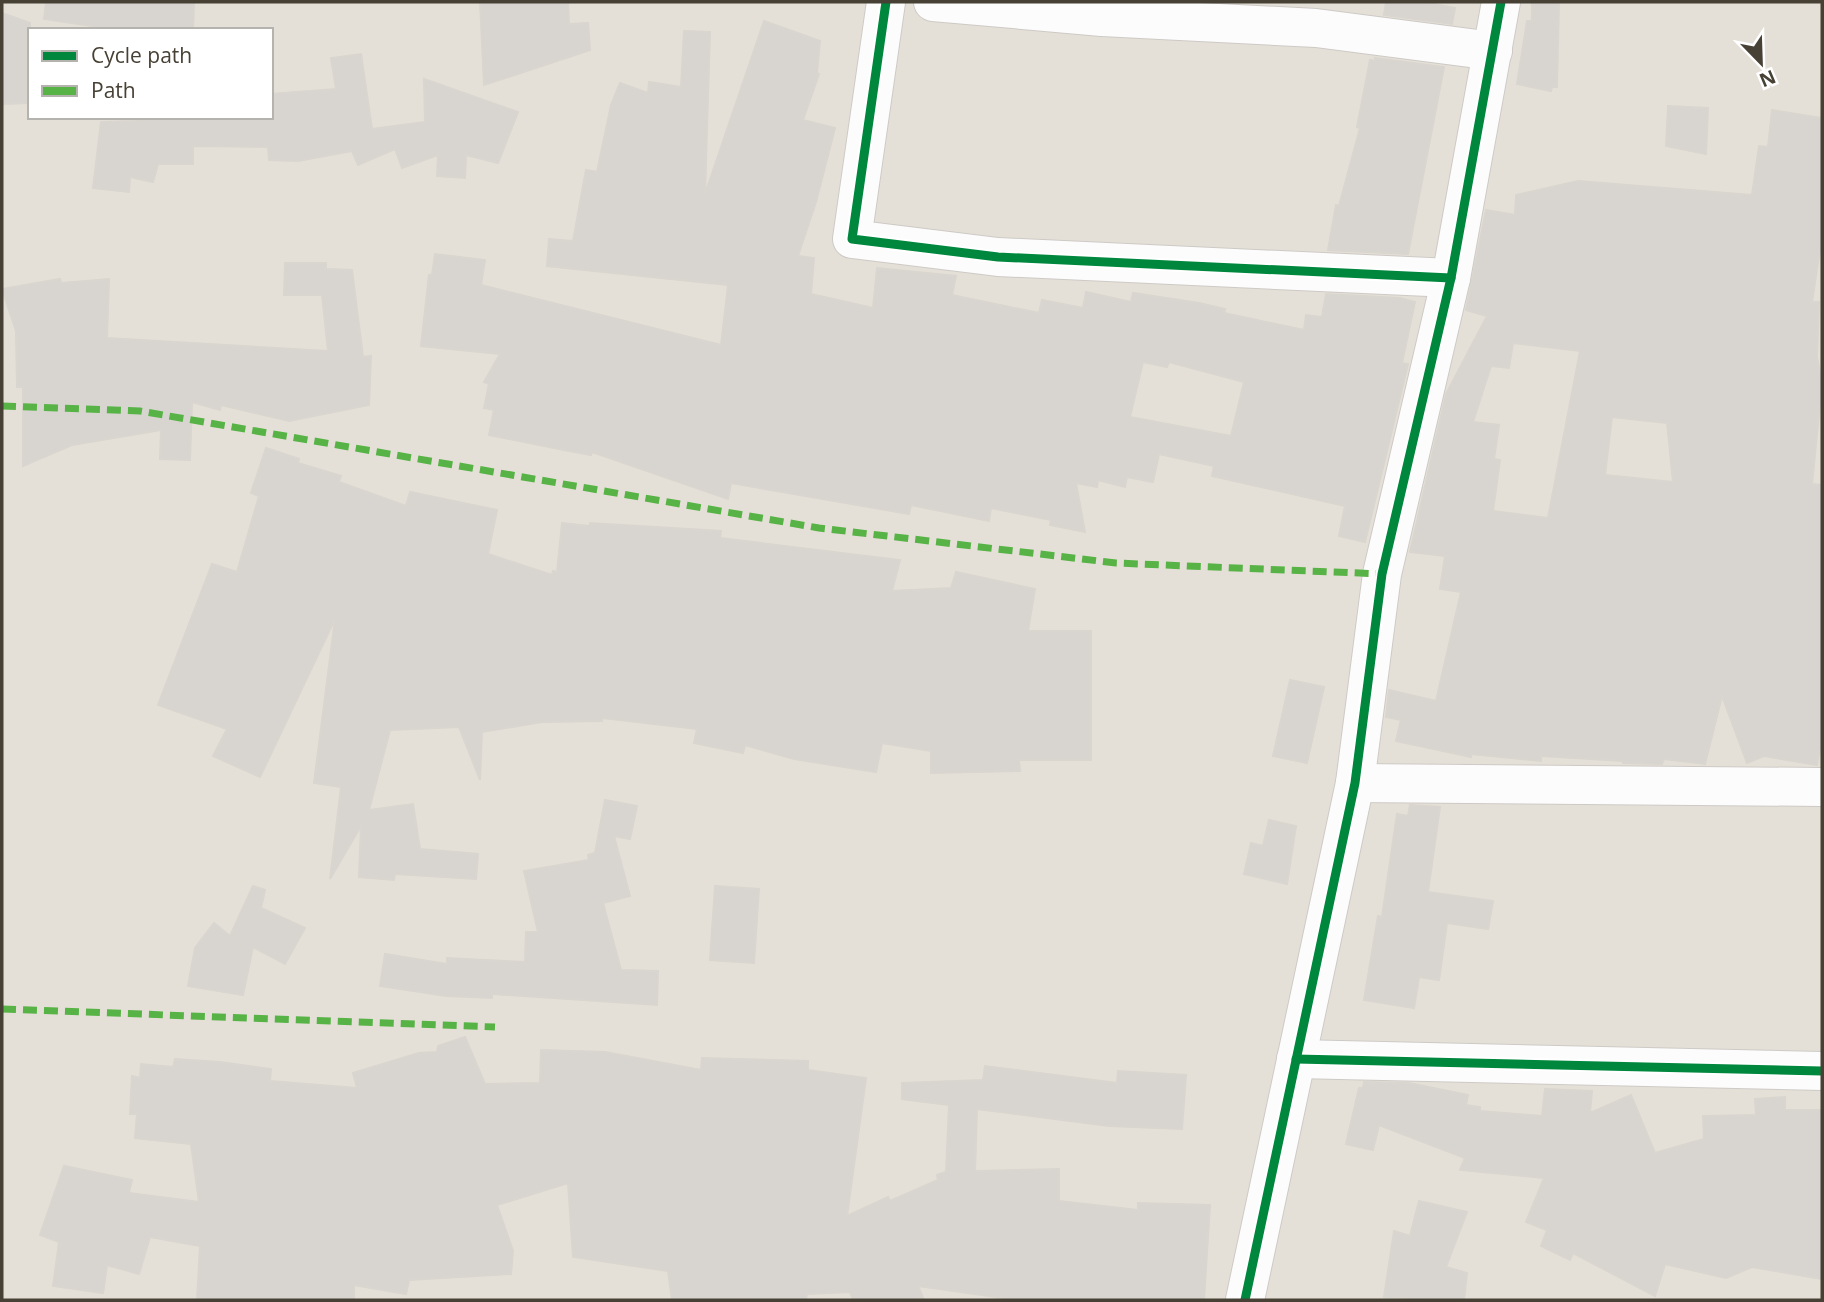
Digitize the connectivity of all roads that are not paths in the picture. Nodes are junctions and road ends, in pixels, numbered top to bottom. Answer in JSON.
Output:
{"nodes":[{"id":1,"x":886,"y":2,"type":"edge"},
{"id":2,"x":933,"y":2,"type":"edge"},
{"id":3,"x":1502,"y":2,"type":"edge"},
{"id":4,"x":1493,"y":51,"type":"junction"},
{"id":5,"x":1451,"y":278,"type":"junction"},
{"id":6,"x":1356,"y":783,"type":"junction"},
{"id":7,"x":1822,"y":787,"type":"edge"},
{"id":8,"x":1296,"y":1059,"type":"junction"},
{"id":9,"x":1822,"y":1071,"type":"edge"},
{"id":10,"x":1245,"y":1300,"type":"edge"}],
"edges":[{"from":1,"to":5,"type":"street"},
{"from":2,"to":4,"type":"street"},
{"from":3,"to":4,"type":"street"},
{"from":4,"to":5,"type":"street"},
{"from":5,"to":6,"type":"street"},
{"from":6,"to":7,"type":"street"},
{"from":6,"to":8,"type":"street"},
{"from":8,"to":9,"type":"street"},
{"from":8,"to":10,"type":"street"}]}
